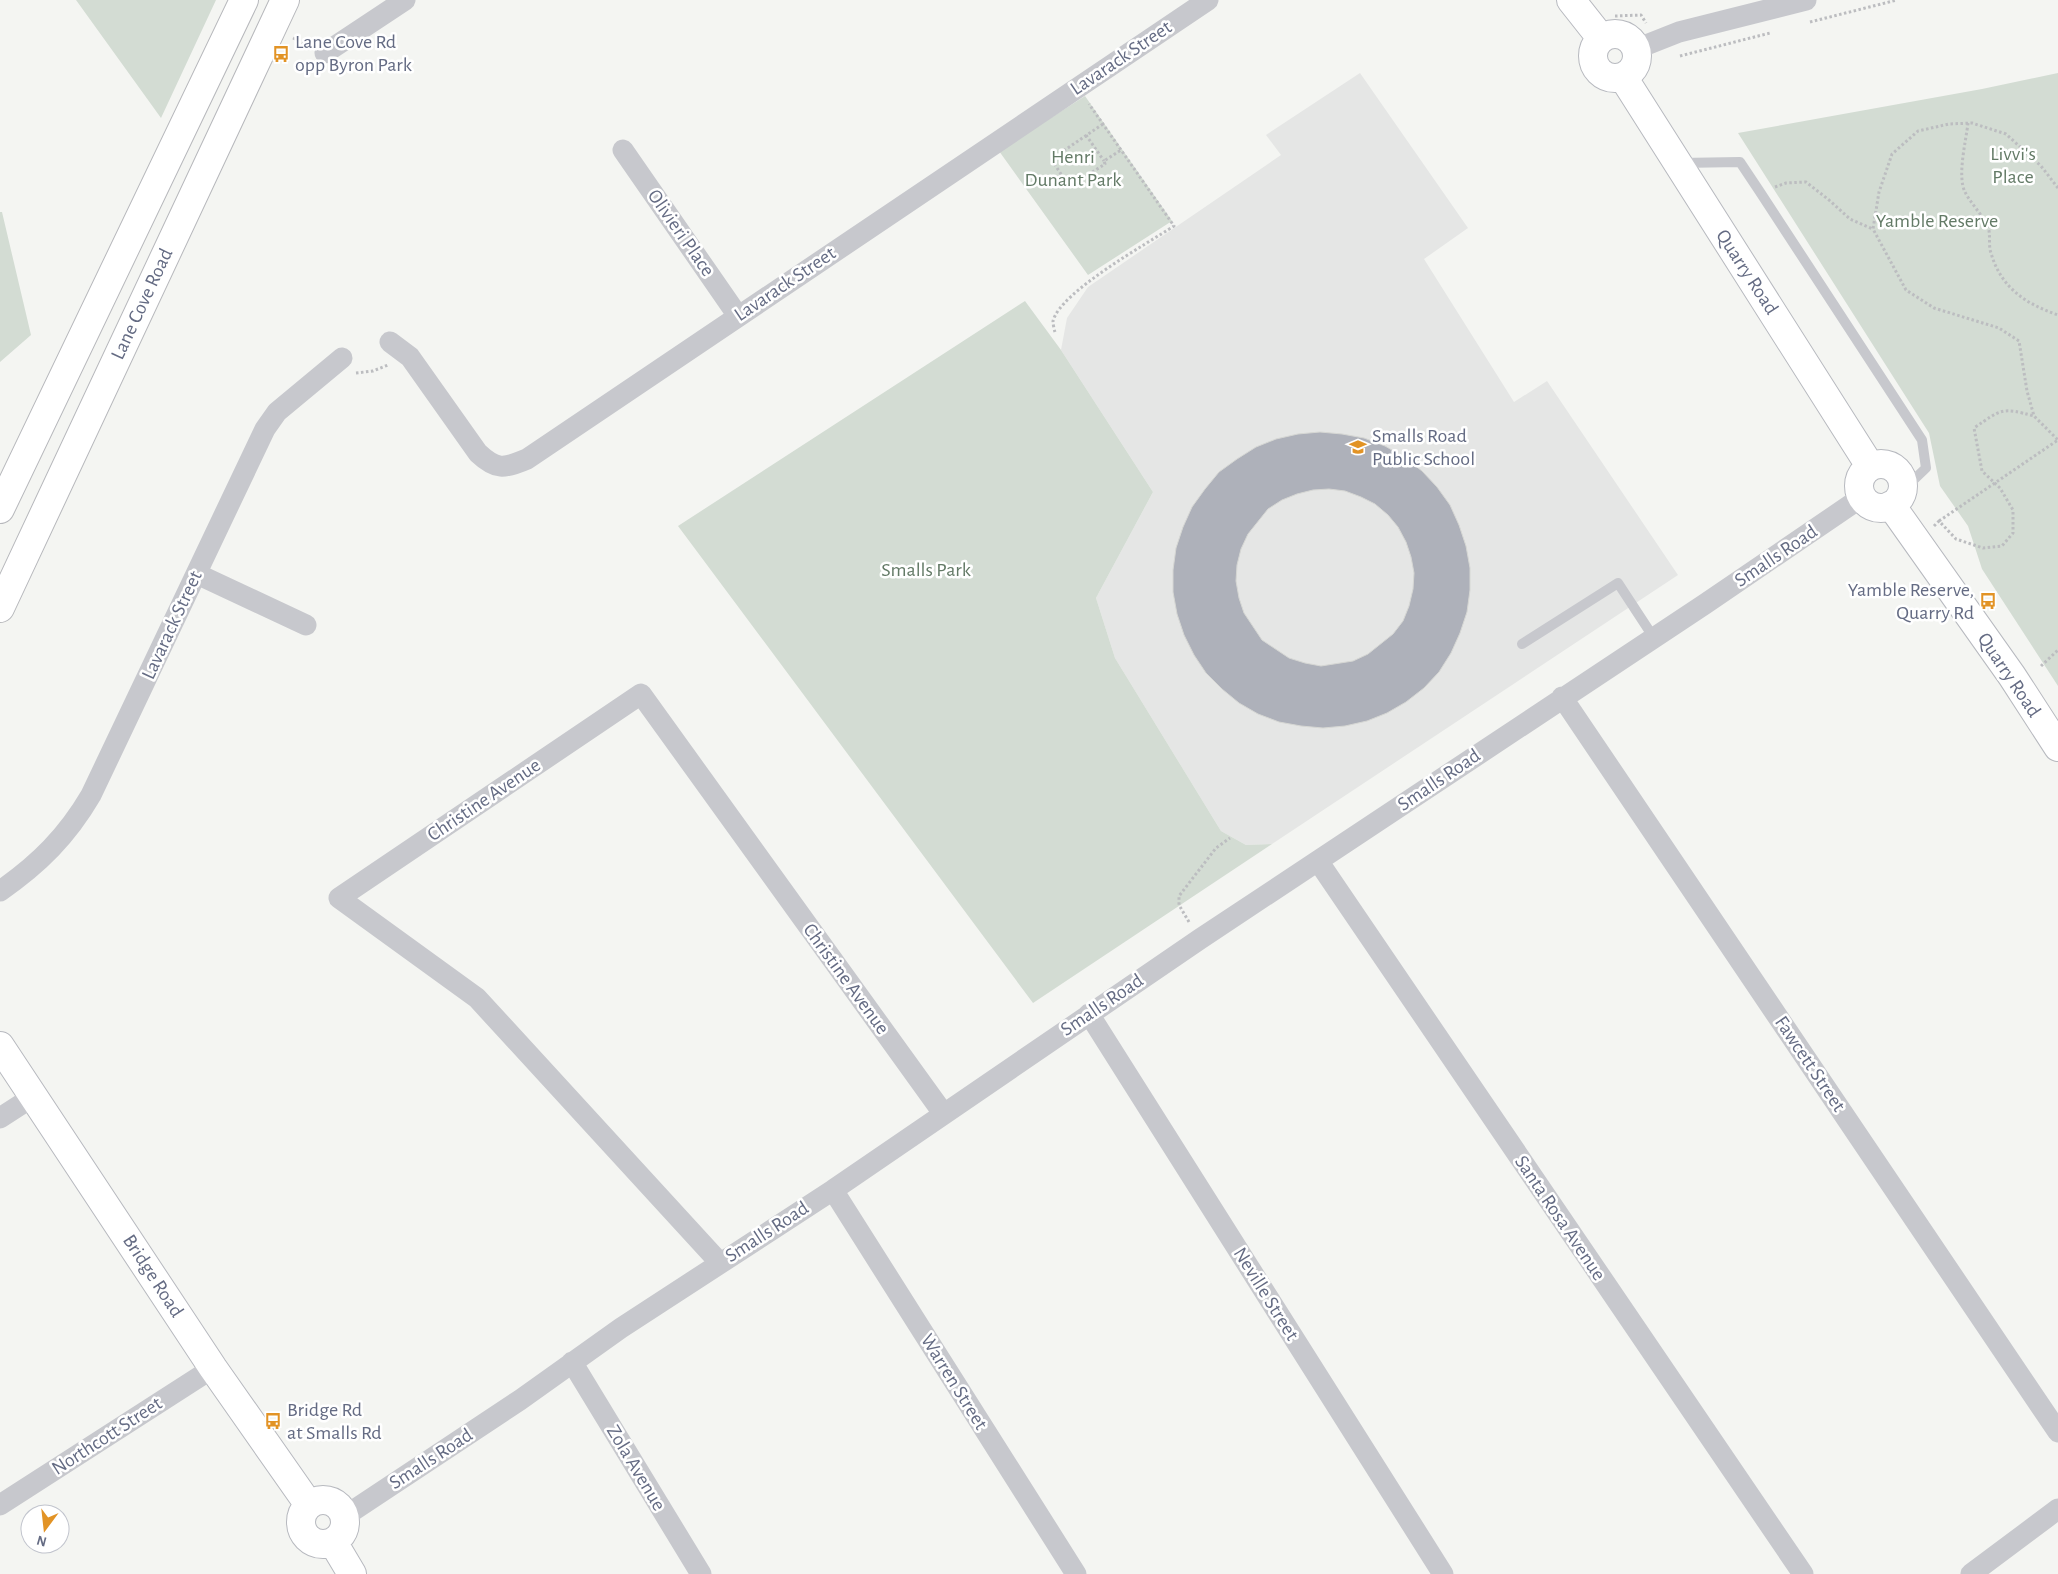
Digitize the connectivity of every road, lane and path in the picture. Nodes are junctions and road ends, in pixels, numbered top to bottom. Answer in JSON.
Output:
{"nodes":[{"id":1,"x":244,"y":0,"type":"edge"},
{"id":2,"x":285,"y":0,"type":"edge"},
{"id":3,"x":405,"y":0,"type":"edge"},
{"id":4,"x":1208,"y":0,"type":"edge"},
{"id":5,"x":1571,"y":0,"type":"edge"},
{"id":6,"x":1806,"y":0,"type":"edge"},
{"id":7,"x":1897,"y":0,"type":"edge"},
{"id":8,"x":1646,"y":24,"type":"dead end"},
{"id":9,"x":1802,"y":24,"type":"dead end"},
{"id":10,"x":1608,"y":27,"type":"junction"},
{"id":11,"x":1774,"y":32,"type":"dead end"},
{"id":12,"x":1636,"y":49,"type":"junction"},
{"id":13,"x":325,"y":53,"type":"dead end"},
{"id":14,"x":1670,"y":59,"type":"dead end"},
{"id":15,"x":1623,"y":77,"type":"junction"},
{"id":16,"x":1077,"y":87,"type":"junction"},
{"id":17,"x":1968,"y":123,"type":"junction"},
{"id":18,"x":1103,"y":124,"type":"junction"},
{"id":19,"x":1086,"y":135,"type":"junction"},
{"id":20,"x":623,"y":150,"type":"dead end"},
{"id":21,"x":1121,"y":150,"type":"junction"},
{"id":22,"x":1104,"y":161,"type":"junction"},
{"id":23,"x":1677,"y":163,"type":"junction"},
{"id":24,"x":2058,"y":188,"type":"edge"},
{"id":25,"x":1760,"y":192,"type":"junction"},
{"id":26,"x":1872,"y":228,"type":"junction"},
{"id":27,"x":2058,"y":315,"type":"edge"},
{"id":28,"x":738,"y":316,"type":"junction"},
{"id":29,"x":1055,"y":332,"type":"dead end"},
{"id":30,"x":390,"y":342,"type":"dead end"},
{"id":31,"x":410,"y":357,"type":"junction"},
{"id":32,"x":342,"y":358,"type":"dead end"},
{"id":33,"x":326,"y":372,"type":"junction"},
{"id":34,"x":2034,"y":416,"type":"junction"},
{"id":35,"x":2058,"y":440,"type":"edge"},
{"id":36,"x":1870,"y":466,"type":"junction"},
{"id":37,"x":1993,"y":483,"type":"junction"},
{"id":38,"x":1862,"y":497,"type":"junction"},
{"id":39,"x":1896,"y":498,"type":"junction"},
{"id":40,"x":0,"y":509,"type":"edge"},
{"id":41,"x":1939,"y":521,"type":"junction"},
{"id":42,"x":1917,"y":543,"type":"junction"},
{"id":43,"x":197,"y":574,"type":"junction"},
{"id":44,"x":0,"y":608,"type":"edge"},
{"id":45,"x":306,"y":625,"type":"dead end"},
{"id":46,"x":1654,"y":638,"type":"junction"},
{"id":47,"x":1522,"y":644,"type":"dead end"},
{"id":48,"x":2058,"y":650,"type":"edge"},
{"id":49,"x":2041,"y":666,"type":"dead end"},
{"id":50,"x":1562,"y":697,"type":"junction"},
{"id":51,"x":2058,"y":747,"type":"edge"},
{"id":52,"x":1230,"y":838,"type":"dead end"},
{"id":53,"x":1318,"y":861,"type":"junction"},
{"id":54,"x":0,"y":891,"type":"edge"},
{"id":55,"x":1200,"y":939,"type":"junction"},
{"id":56,"x":1089,"y":1014,"type":"junction"},
{"id":57,"x":0,"y":1046,"type":"edge"},
{"id":58,"x":34,"y":1096,"type":"junction"},
{"id":59,"x":943,"y":1113,"type":"junction"},
{"id":60,"x":0,"y":1118,"type":"edge"},
{"id":61,"x":833,"y":1190,"type":"junction"},
{"id":62,"x":720,"y":1263,"type":"junction"},
{"id":63,"x":572,"y":1362,"type":"junction"},
{"id":64,"x":213,"y":1368,"type":"junction"},
{"id":65,"x":2058,"y":1432,"type":"edge"},
{"id":66,"x":0,"y":1505,"type":"edge"},
{"id":67,"x":309,"y":1505,"type":"junction"},
{"id":68,"x":2058,"y":1509,"type":"edge"},
{"id":69,"x":345,"y":1516,"type":"junction"},
{"id":70,"x":334,"y":1542,"type":"junction"},
{"id":71,"x":352,"y":1574,"type":"edge"},
{"id":72,"x":701,"y":1574,"type":"edge"},
{"id":73,"x":1076,"y":1574,"type":"edge"},
{"id":74,"x":1443,"y":1574,"type":"edge"},
{"id":75,"x":1803,"y":1574,"type":"edge"},
{"id":76,"x":1971,"y":1574,"type":"edge"}],
"edges":[{"from":1,"to":40,"type":"main road","name":"Lane Cove Road"},
{"from":2,"to":44,"type":"main road","name":"Lane Cove Road"},
{"from":3,"to":13,"type":"street"},
{"from":4,"to":16,"type":"street","name":"Lavarack Street"},
{"from":5,"to":10,"type":"main road"},
{"from":6,"to":12,"type":"street"},
{"from":7,"to":9,"type":"path"},
{"from":8,"to":10,"type":"path"},
{"from":10,"to":12,"type":"main road"},
{"from":10,"to":15,"type":"main road"},
{"from":11,"to":14,"type":"path"},
{"from":12,"to":15,"type":"main road"},
{"from":15,"to":23,"type":"main road","name":"Quarry Road"},
{"from":16,"to":18,"type":"path"},
{"from":16,"to":28,"type":"street","name":"Lavarack Street"},
{"from":17,"to":24,"type":"path"},
{"from":17,"to":26,"type":"path"},
{"from":17,"to":27,"type":"path"},
{"from":18,"to":19,"type":"path"},
{"from":18,"to":21,"type":"path"},
{"from":19,"to":22,"type":"path"},
{"from":19,"to":22,"type":"path"},
{"from":20,"to":28,"type":"street","name":"Olivieri Place"},
{"from":21,"to":22,"type":"path"},
{"from":21,"to":29,"type":"path"},
{"from":23,"to":25,"type":"lane"},
{"from":23,"to":36,"type":"main road","name":"Quarry Road"},
{"from":25,"to":26,"type":"path"},
{"from":25,"to":39,"type":"lane"},
{"from":26,"to":34,"type":"path"},
{"from":28,"to":31,"type":"street","name":"Lavarack Street"},
{"from":30,"to":31,"type":"street","name":"Lavarack Street"},
{"from":31,"to":33,"type":"path"},
{"from":32,"to":33,"type":"street","name":"Lavarack Street"},
{"from":33,"to":43,"type":"street","name":"Lavarack Street"},
{"from":34,"to":35,"type":"path"},
{"from":34,"to":37,"type":"path"},
{"from":35,"to":37,"type":"path"},
{"from":36,"to":38,"type":"main road"},
{"from":36,"to":39,"type":"main road"},
{"from":37,"to":41,"type":"path"},
{"from":37,"to":41,"type":"path"},
{"from":38,"to":39,"type":"main road"},
{"from":38,"to":46,"type":"street","name":"Smalls Road"},
{"from":39,"to":42,"type":"main road","name":"Quarry Road"},
{"from":41,"to":42,"type":"path"},
{"from":42,"to":51,"type":"main road","name":"Quarry Road"},
{"from":43,"to":45,"type":"street"},
{"from":43,"to":54,"type":"street","name":"Lavarack Street"},
{"from":46,"to":47,"type":"lane"},
{"from":46,"to":50,"type":"street","name":"Smalls Road"},
{"from":48,"to":49,"type":"path"},
{"from":50,"to":53,"type":"street","name":"Smalls Road"},
{"from":50,"to":65,"type":"street","name":"Fawcett Street"},
{"from":52,"to":55,"type":"path"},
{"from":53,"to":55,"type":"street","name":"Smalls Road"},
{"from":53,"to":75,"type":"street","name":"Santa Rosa Avenue"},
{"from":55,"to":56,"type":"street","name":"Smalls Road"},
{"from":56,"to":59,"type":"street","name":"Smalls Road"},
{"from":56,"to":74,"type":"street","name":"Neville Street"},
{"from":57,"to":58,"type":"main road","name":"Bridge Road"},
{"from":58,"to":60,"type":"street"},
{"from":58,"to":64,"type":"main road","name":"Bridge Road"},
{"from":59,"to":61,"type":"street","name":"Smalls Road"},
{"from":59,"to":62,"type":"street","name":"Christine Avenue"},
{"from":61,"to":62,"type":"street","name":"Smalls Road"},
{"from":61,"to":73,"type":"street","name":"Warren Street"},
{"from":62,"to":63,"type":"street","name":"Smalls Road"},
{"from":63,"to":69,"type":"street","name":"Smalls Road"},
{"from":63,"to":72,"type":"street","name":"Zola Avenue"},
{"from":64,"to":66,"type":"street","name":"Northcott Street"},
{"from":64,"to":67,"type":"main road","name":"Bridge Road"},
{"from":67,"to":69,"type":"main road"},
{"from":67,"to":70,"type":"main road"},
{"from":68,"to":76,"type":"street"},
{"from":69,"to":70,"type":"main road"},
{"from":70,"to":71,"type":"main road"}]}
